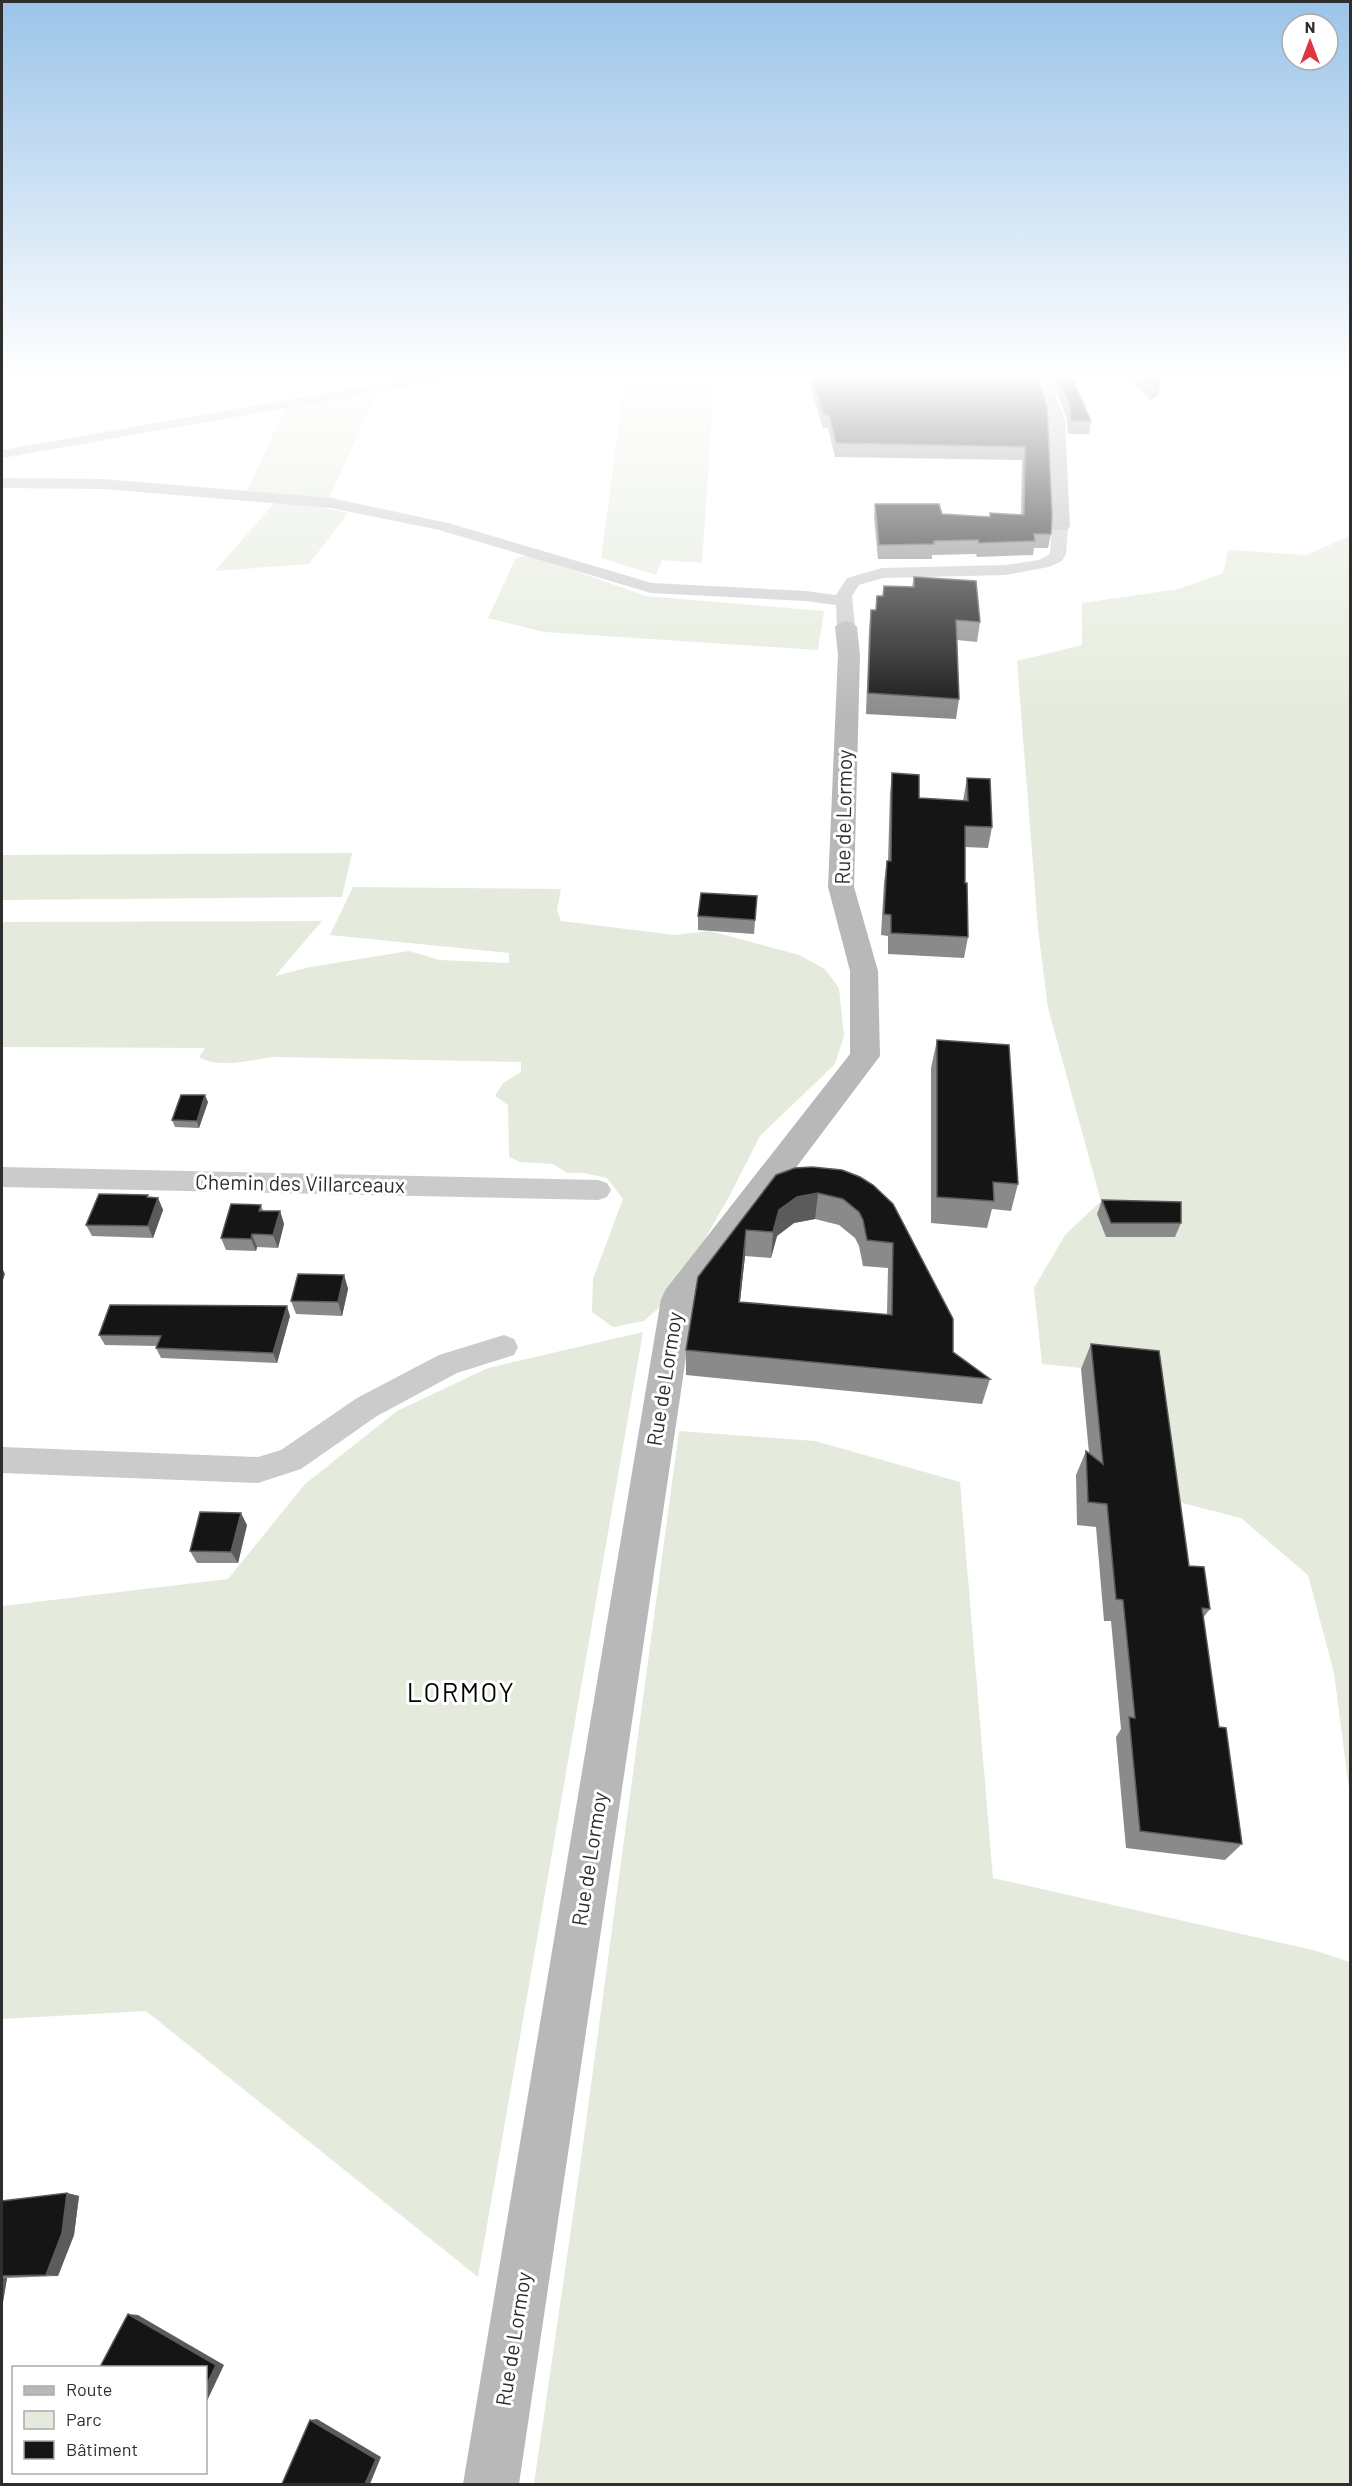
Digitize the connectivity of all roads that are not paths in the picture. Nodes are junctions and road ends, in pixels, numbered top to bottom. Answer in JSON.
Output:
{"nodes":[{"id":1,"x":172,"y":489,"type":"edge"},
{"id":2,"x":1059,"y":489,"type":"edge"},
{"id":3,"x":1060,"y":526,"type":"joint"},
{"id":4,"x":844,"y":614,"type":"junction"},
{"id":5,"x":2,"y":1177,"type":"edge"},
{"id":6,"x":598,"y":1190,"type":"dead end"},
{"id":7,"x":504,"y":1347,"type":"dead end"},
{"id":8,"x":2,"y":1460,"type":"edge"},
{"id":9,"x":491,"y":2484,"type":"edge"}],
"edges":[{"from":1,"to":4,"type":"street"},
{"from":2,"to":3,"type":"street"},
{"from":3,"to":4,"type":"street"},
{"from":4,"to":9,"type":"street","name":"Rue de Lormoy"},
{"from":5,"to":6,"type":"street","name":"Chemin des Villarceaux"},
{"from":7,"to":8,"type":"street"}]}
